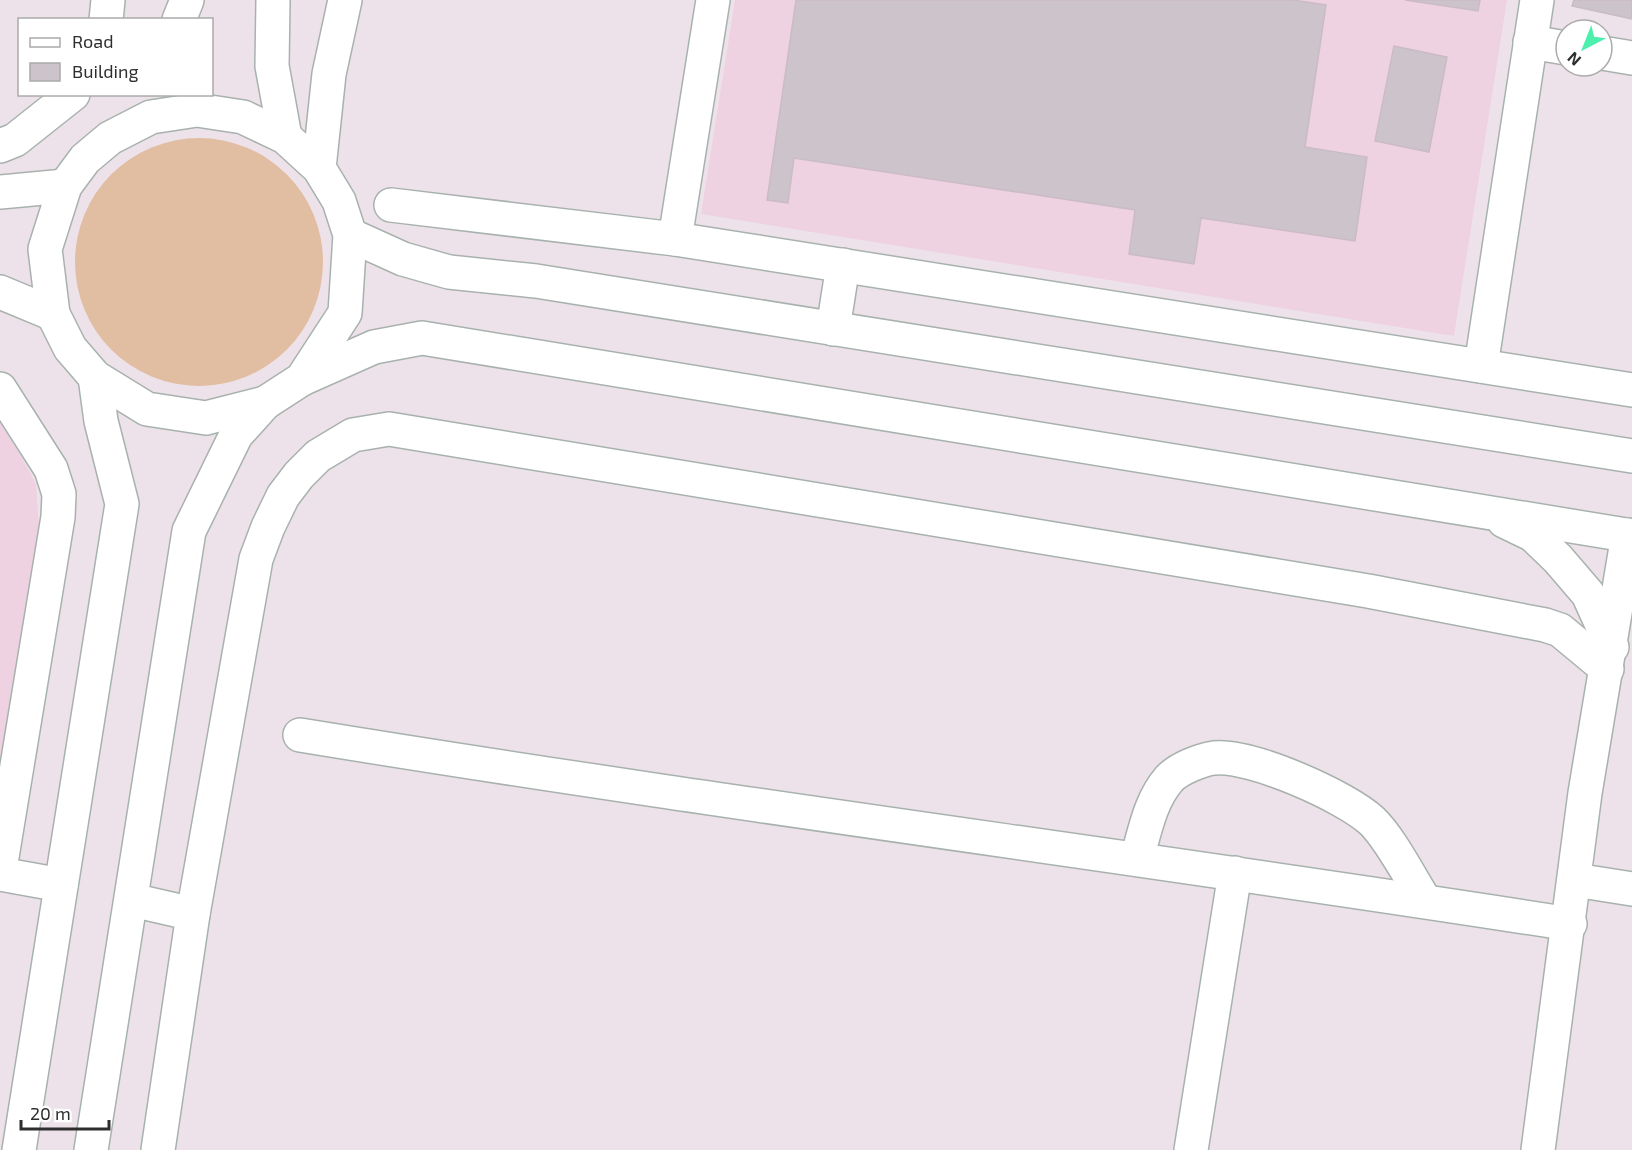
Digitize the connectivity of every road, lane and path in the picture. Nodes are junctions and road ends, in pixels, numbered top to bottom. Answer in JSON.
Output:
{"nodes":[{"id":1,"x":108,"y":0,"type":"edge"},
{"id":2,"x":187,"y":0,"type":"edge"},
{"id":3,"x":273,"y":0,"type":"edge"},
{"id":4,"x":345,"y":0,"type":"edge"},
{"id":5,"x":713,"y":0,"type":"edge"},
{"id":6,"x":1537,"y":0,"type":"edge"},
{"id":7,"x":105,"y":18,"type":"edge"},
{"id":8,"x":180,"y":18,"type":"edge"},
{"id":9,"x":1530,"y":42,"type":"junction"},
{"id":10,"x":1554,"y":46,"type":"edge"},
{"id":11,"x":1614,"y":55,"type":"edge"},
{"id":12,"x":1632,"y":58,"type":"edge"},
{"id":13,"x":70,"y":96,"type":"edge"},
{"id":14,"x":139,"y":96,"type":"edge"},
{"id":15,"x":285,"y":137,"type":"junction"},
{"id":16,"x":110,"y":138,"type":"junction"},
{"id":17,"x":0,"y":146,"type":"edge"},
{"id":18,"x":319,"y":168,"type":"junction"},
{"id":19,"x":65,"y":186,"type":"junction"},
{"id":20,"x":0,"y":192,"type":"edge"},
{"id":21,"x":391,"y":205,"type":"dead end"},
{"id":22,"x":350,"y":235,"type":"junction"},
{"id":23,"x":675,"y":239,"type":"junction"},
{"id":24,"x":843,"y":266,"type":"junction"},
{"id":25,"x":0,"y":292,"type":"edge"},
{"id":26,"x":53,"y":314,"type":"junction"},
{"id":27,"x":833,"y":329,"type":"junction"},
{"id":28,"x":1481,"y":366,"type":"junction"},
{"id":29,"x":95,"y":377,"type":"junction"},
{"id":30,"x":302,"y":379,"type":"junction"},
{"id":31,"x":0,"y":390,"type":"edge"},
{"id":32,"x":1632,"y":390,"type":"edge"},
{"id":33,"x":265,"y":403,"type":"junction"},
{"id":34,"x":1632,"y":456,"type":"edge"},
{"id":35,"x":1479,"y":510,"type":"junction"},
{"id":36,"x":1630,"y":535,"type":"edge"},
{"id":37,"x":1617,"y":649,"type":"edge"},
{"id":38,"x":300,"y":735,"type":"dead end"},
{"id":39,"x":1137,"y":858,"type":"junction"},
{"id":40,"x":0,"y":868,"type":"edge"},
{"id":41,"x":1235,"y":873,"type":"junction"},
{"id":42,"x":0,"y":874,"type":"edge"},
{"id":43,"x":1575,"y":880,"type":"junction"},
{"id":44,"x":61,"y":885,"type":"junction"},
{"id":45,"x":1632,"y":889,"type":"edge"},
{"id":46,"x":132,"y":900,"type":"junction"},
{"id":47,"x":1425,"y":901,"type":"junction"},
{"id":48,"x":193,"y":914,"type":"junction"},
{"id":49,"x":1570,"y":924,"type":"junction"},
{"id":50,"x":19,"y":1150,"type":"edge"},
{"id":51,"x":91,"y":1150,"type":"edge"},
{"id":52,"x":158,"y":1150,"type":"edge"},
{"id":53,"x":1191,"y":1150,"type":"edge"},
{"id":54,"x":1538,"y":1150,"type":"edge"}],
"edges":[{"from":1,"to":7,"type":"street"},
{"from":2,"to":8,"type":"street"},
{"from":3,"to":15,"type":"street"},
{"from":4,"to":18,"type":"street"},
{"from":5,"to":23,"type":"street"},
{"from":6,"to":9,"type":"street"},
{"from":9,"to":10,"type":"street"},
{"from":9,"to":28,"type":"street"},
{"from":11,"to":12,"type":"street"},
{"from":13,"to":17,"type":"street"},
{"from":14,"to":16,"type":"street"},
{"from":15,"to":16,"type":"street"},
{"from":15,"to":18,"type":"street"},
{"from":16,"to":19,"type":"street"},
{"from":18,"to":22,"type":"street"},
{"from":19,"to":20,"type":"street"},
{"from":19,"to":26,"type":"street"},
{"from":21,"to":23,"type":"street"},
{"from":22,"to":27,"type":"street"},
{"from":22,"to":30,"type":"street"},
{"from":23,"to":24,"type":"street"},
{"from":24,"to":27,"type":"street"},
{"from":24,"to":28,"type":"street"},
{"from":25,"to":26,"type":"street"},
{"from":26,"to":29,"type":"street"},
{"from":27,"to":34,"type":"street"},
{"from":28,"to":32,"type":"street"},
{"from":29,"to":33,"type":"street"},
{"from":29,"to":44,"type":"street"},
{"from":30,"to":33,"type":"street"},
{"from":30,"to":35,"type":"street"},
{"from":31,"to":40,"type":"street"},
{"from":33,"to":46,"type":"street"},
{"from":35,"to":36,"type":"street"},
{"from":35,"to":37,"type":"street"},
{"from":36,"to":37,"type":"street"},
{"from":37,"to":43,"type":"street"},
{"from":37,"to":48,"type":"street"},
{"from":38,"to":39,"type":"street"},
{"from":39,"to":41,"type":"street"},
{"from":39,"to":47,"type":"street"},
{"from":41,"to":47,"type":"street"},
{"from":41,"to":53,"type":"street"},
{"from":42,"to":44,"type":"street"},
{"from":43,"to":45,"type":"street"},
{"from":43,"to":49,"type":"street"},
{"from":44,"to":50,"type":"street"},
{"from":46,"to":48,"type":"street"},
{"from":46,"to":51,"type":"street"},
{"from":47,"to":49,"type":"street"},
{"from":48,"to":52,"type":"street"},
{"from":49,"to":54,"type":"street"}]}
